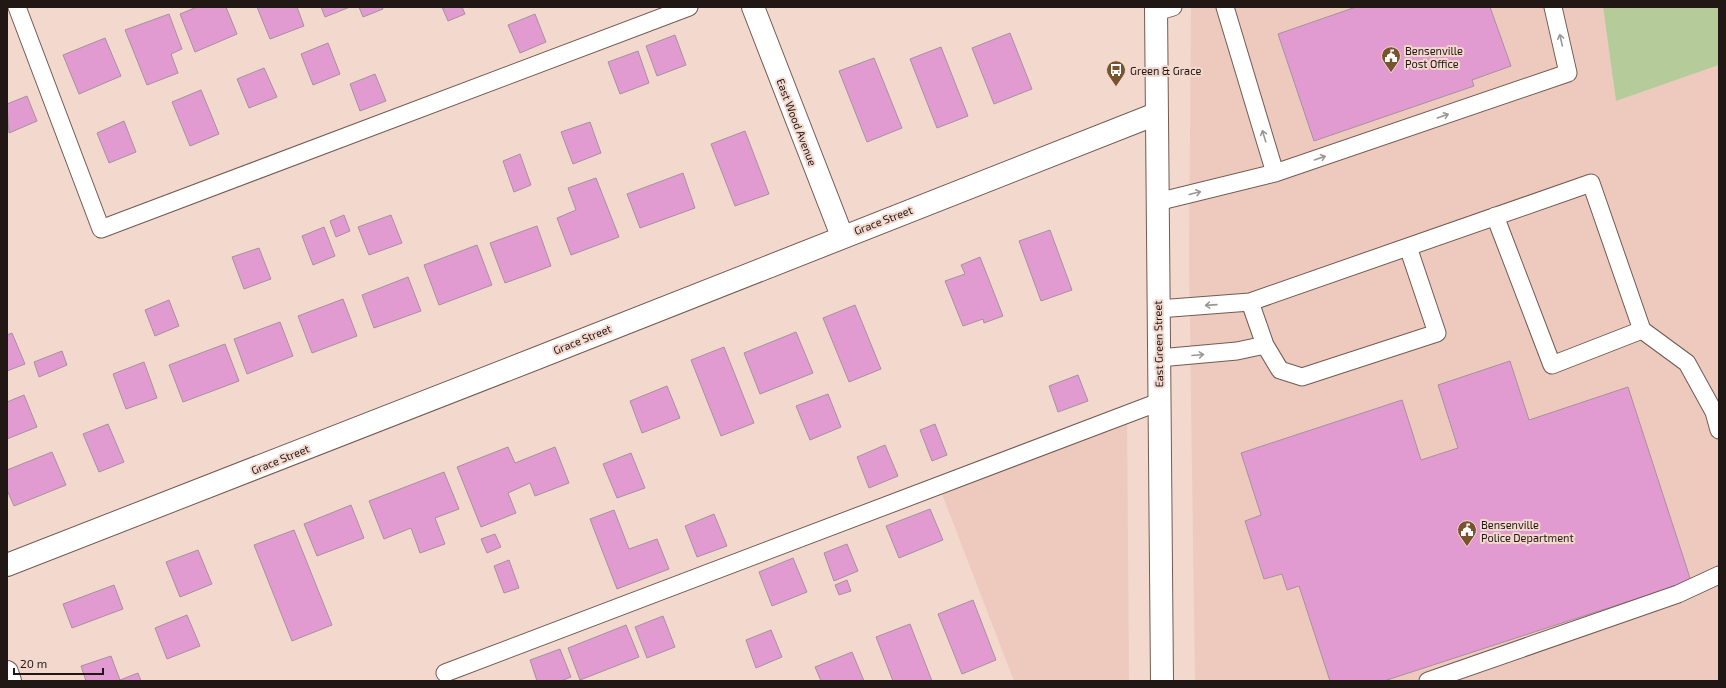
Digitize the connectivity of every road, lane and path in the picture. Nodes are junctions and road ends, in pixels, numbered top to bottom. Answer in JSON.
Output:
{"nodes":[{"id":1,"x":17,"y":7,"type":"edge"},
{"id":2,"x":689,"y":7,"type":"edge"},
{"id":3,"x":753,"y":7,"type":"edge"},
{"id":4,"x":1225,"y":7,"type":"edge"},
{"id":5,"x":1553,"y":7,"type":"edge"},
{"id":6,"x":1161,"y":9,"type":"edge"},
{"id":7,"x":1156,"y":114,"type":"junction"},
{"id":8,"x":1275,"y":174,"type":"junction"},
{"id":9,"x":1157,"y":202,"type":"junction"},
{"id":10,"x":1495,"y":216,"type":"junction"},
{"id":11,"x":842,"y":236,"type":"junction"},
{"id":12,"x":1408,"y":247,"type":"junction"},
{"id":13,"x":1250,"y":302,"type":"junction"},
{"id":14,"x":1158,"y":309,"type":"junction"},
{"id":15,"x":1642,"y":330,"type":"junction"},
{"id":16,"x":1265,"y":345,"type":"junction"},
{"id":17,"x":1159,"y":358,"type":"junction"},
{"id":18,"x":1159,"y":402,"type":"junction"},
{"id":19,"x":1719,"y":430,"type":"edge"},
{"id":20,"x":7,"y":565,"type":"edge"},
{"id":21,"x":1719,"y":575,"type":"edge"},
{"id":22,"x":7,"y":672,"type":"edge"},
{"id":23,"x":444,"y":673,"type":"dead end"},
{"id":24,"x":10,"y":681,"type":"edge"},
{"id":25,"x":1162,"y":681,"type":"edge"},
{"id":26,"x":1428,"y":681,"type":"edge"}],
"edges":[{"from":1,"to":2,"type":"lane"},
{"from":3,"to":11,"type":"street","name":"East Wood Avenue"},
{"from":8,"to":4,"type":"lane","one_way":true},
{"from":8,"to":5,"type":"lane","one_way":true},
{"from":6,"to":7,"type":"street","name":"East Green Street"},
{"from":7,"to":9,"type":"street","name":"East Green Street"},
{"from":7,"to":11,"type":"street","name":"Grace Street"},
{"from":9,"to":8,"type":"lane","one_way":true},
{"from":9,"to":14,"type":"street","name":"East Green Street"},
{"from":10,"to":12,"type":"lane"},
{"from":10,"to":15,"type":"lane"},
{"from":10,"to":15,"type":"lane"},
{"from":11,"to":20,"type":"street","name":"Grace Street"},
{"from":12,"to":13,"type":"lane"},
{"from":12,"to":16,"type":"lane"},
{"from":13,"to":14,"type":"lane","one_way":true},
{"from":13,"to":16,"type":"lane"},
{"from":14,"to":17,"type":"street","name":"East Green Street"},
{"from":15,"to":19,"type":"lane"},
{"from":17,"to":16,"type":"lane","one_way":true},
{"from":17,"to":18,"type":"street","name":"East Green Street"},
{"from":18,"to":23,"type":"lane"},
{"from":18,"to":25,"type":"street","name":"East Green Street"},
{"from":21,"to":26,"type":"lane"},
{"from":22,"to":24,"type":"street"}]}
